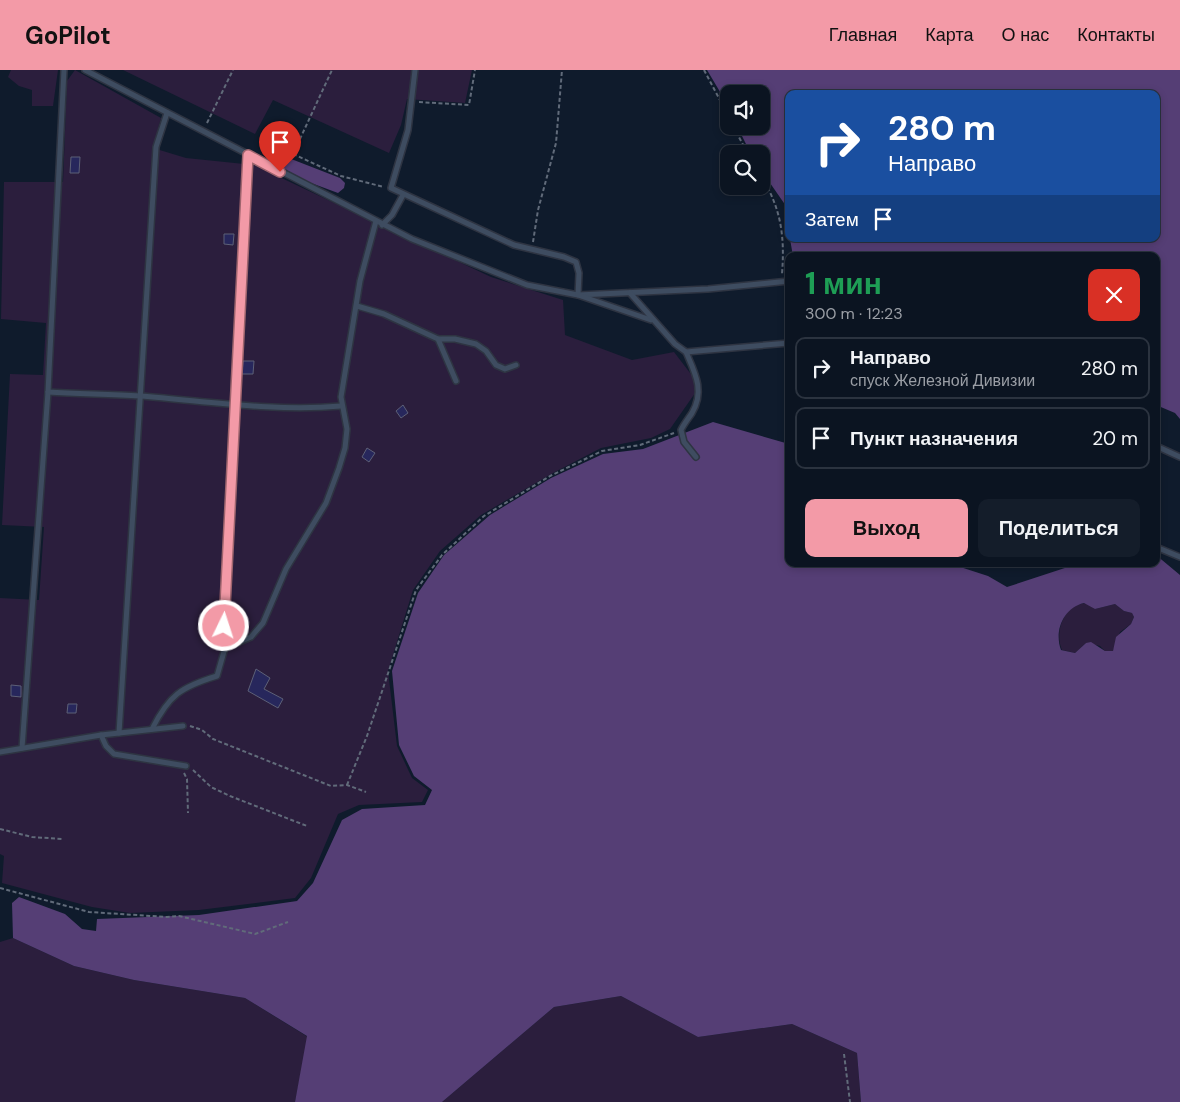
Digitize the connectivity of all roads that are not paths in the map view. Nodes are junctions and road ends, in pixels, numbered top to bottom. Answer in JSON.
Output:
{"nodes":[{"id":1,"x":64,"y":70,"type":"edge"},
{"id":2,"x":85,"y":70,"type":"edge"},
{"id":3,"x":415,"y":70,"type":"edge"},
{"id":4,"x":166,"y":113,"type":"junction"},
{"id":5,"x":248,"y":155,"type":"junction"},
{"id":6,"x":403,"y":195,"type":"junction"},
{"id":7,"x":376,"y":222,"type":"junction"},
{"id":8,"x":382,"y":225,"type":"junction"},
{"id":9,"x":785,"y":281,"type":"edge"},
{"id":10,"x":630,"y":293,"type":"junction"},
{"id":11,"x":578,"y":296,"type":"junction"},
{"id":12,"x":357,"y":306,"type":"junction"},
{"id":13,"x":651,"y":320,"type":"junction"},
{"id":14,"x":438,"y":339,"type":"junction"},
{"id":15,"x":785,"y":343,"type":"edge"},
{"id":16,"x":686,"y":352,"type":"junction"},
{"id":17,"x":516,"y":366,"type":"dead end"},
{"id":18,"x":456,"y":381,"type":"dead end"},
{"id":19,"x":48,"y":392,"type":"junction"},
{"id":20,"x":139,"y":396,"type":"junction"},
{"id":21,"x":234,"y":406,"type":"junction"},
{"id":22,"x":341,"y":406,"type":"junction"},
{"id":23,"x":1160,"y":448,"type":"edge"},
{"id":24,"x":696,"y":457,"type":"dead end"},
{"id":25,"x":1180,"y":457,"type":"edge"},
{"id":26,"x":1160,"y":549,"type":"edge"},
{"id":27,"x":1180,"y":557,"type":"edge"},
{"id":28,"x":225,"y":648,"type":"junction"},
{"id":29,"x":183,"y":726,"type":"road end"},
{"id":30,"x":152,"y":729,"type":"junction"},
{"id":31,"x":119,"y":733,"type":"junction"},
{"id":32,"x":102,"y":735,"type":"junction"},
{"id":33,"x":22,"y":748,"type":"junction"},
{"id":34,"x":0,"y":752,"type":"edge"},
{"id":35,"x":186,"y":766,"type":"road end"}],
"edges":[{"from":1,"to":19,"type":"lane"},
{"from":2,"to":4,"type":"lane"},
{"from":3,"to":6,"type":"lane"},
{"from":4,"to":5,"type":"lane"},
{"from":4,"to":20,"type":"lane"},
{"from":5,"to":7,"type":"lane"},
{"from":5,"to":21,"type":"lane"},
{"from":6,"to":8,"type":"lane"},
{"from":6,"to":11,"type":"lane"},
{"from":7,"to":8,"type":"lane"},
{"from":7,"to":12,"type":"lane"},
{"from":8,"to":11,"type":"lane"},
{"from":9,"to":10,"type":"lane"},
{"from":10,"to":11,"type":"lane"},
{"from":10,"to":13,"type":"lane"},
{"from":11,"to":13,"type":"lane"},
{"from":12,"to":14,"type":"lane"},
{"from":12,"to":22,"type":"lane"},
{"from":13,"to":16,"type":"lane"},
{"from":14,"to":17,"type":"lane"},
{"from":14,"to":18,"type":"lane"},
{"from":15,"to":16,"type":"lane"},
{"from":16,"to":24,"type":"lane"},
{"from":19,"to":20,"type":"lane"},
{"from":19,"to":33,"type":"lane"},
{"from":20,"to":21,"type":"lane"},
{"from":20,"to":31,"type":"lane"},
{"from":21,"to":22,"type":"lane"},
{"from":21,"to":28,"type":"lane"},
{"from":22,"to":28,"type":"lane"},
{"from":23,"to":25,"type":"lane"},
{"from":26,"to":27,"type":"lane"},
{"from":28,"to":30,"type":"lane"},
{"from":29,"to":30,"type":"lane"},
{"from":30,"to":31,"type":"lane"},
{"from":31,"to":32,"type":"lane"},
{"from":32,"to":33,"type":"lane"},
{"from":32,"to":35,"type":"lane"},
{"from":33,"to":34,"type":"lane"}]}
